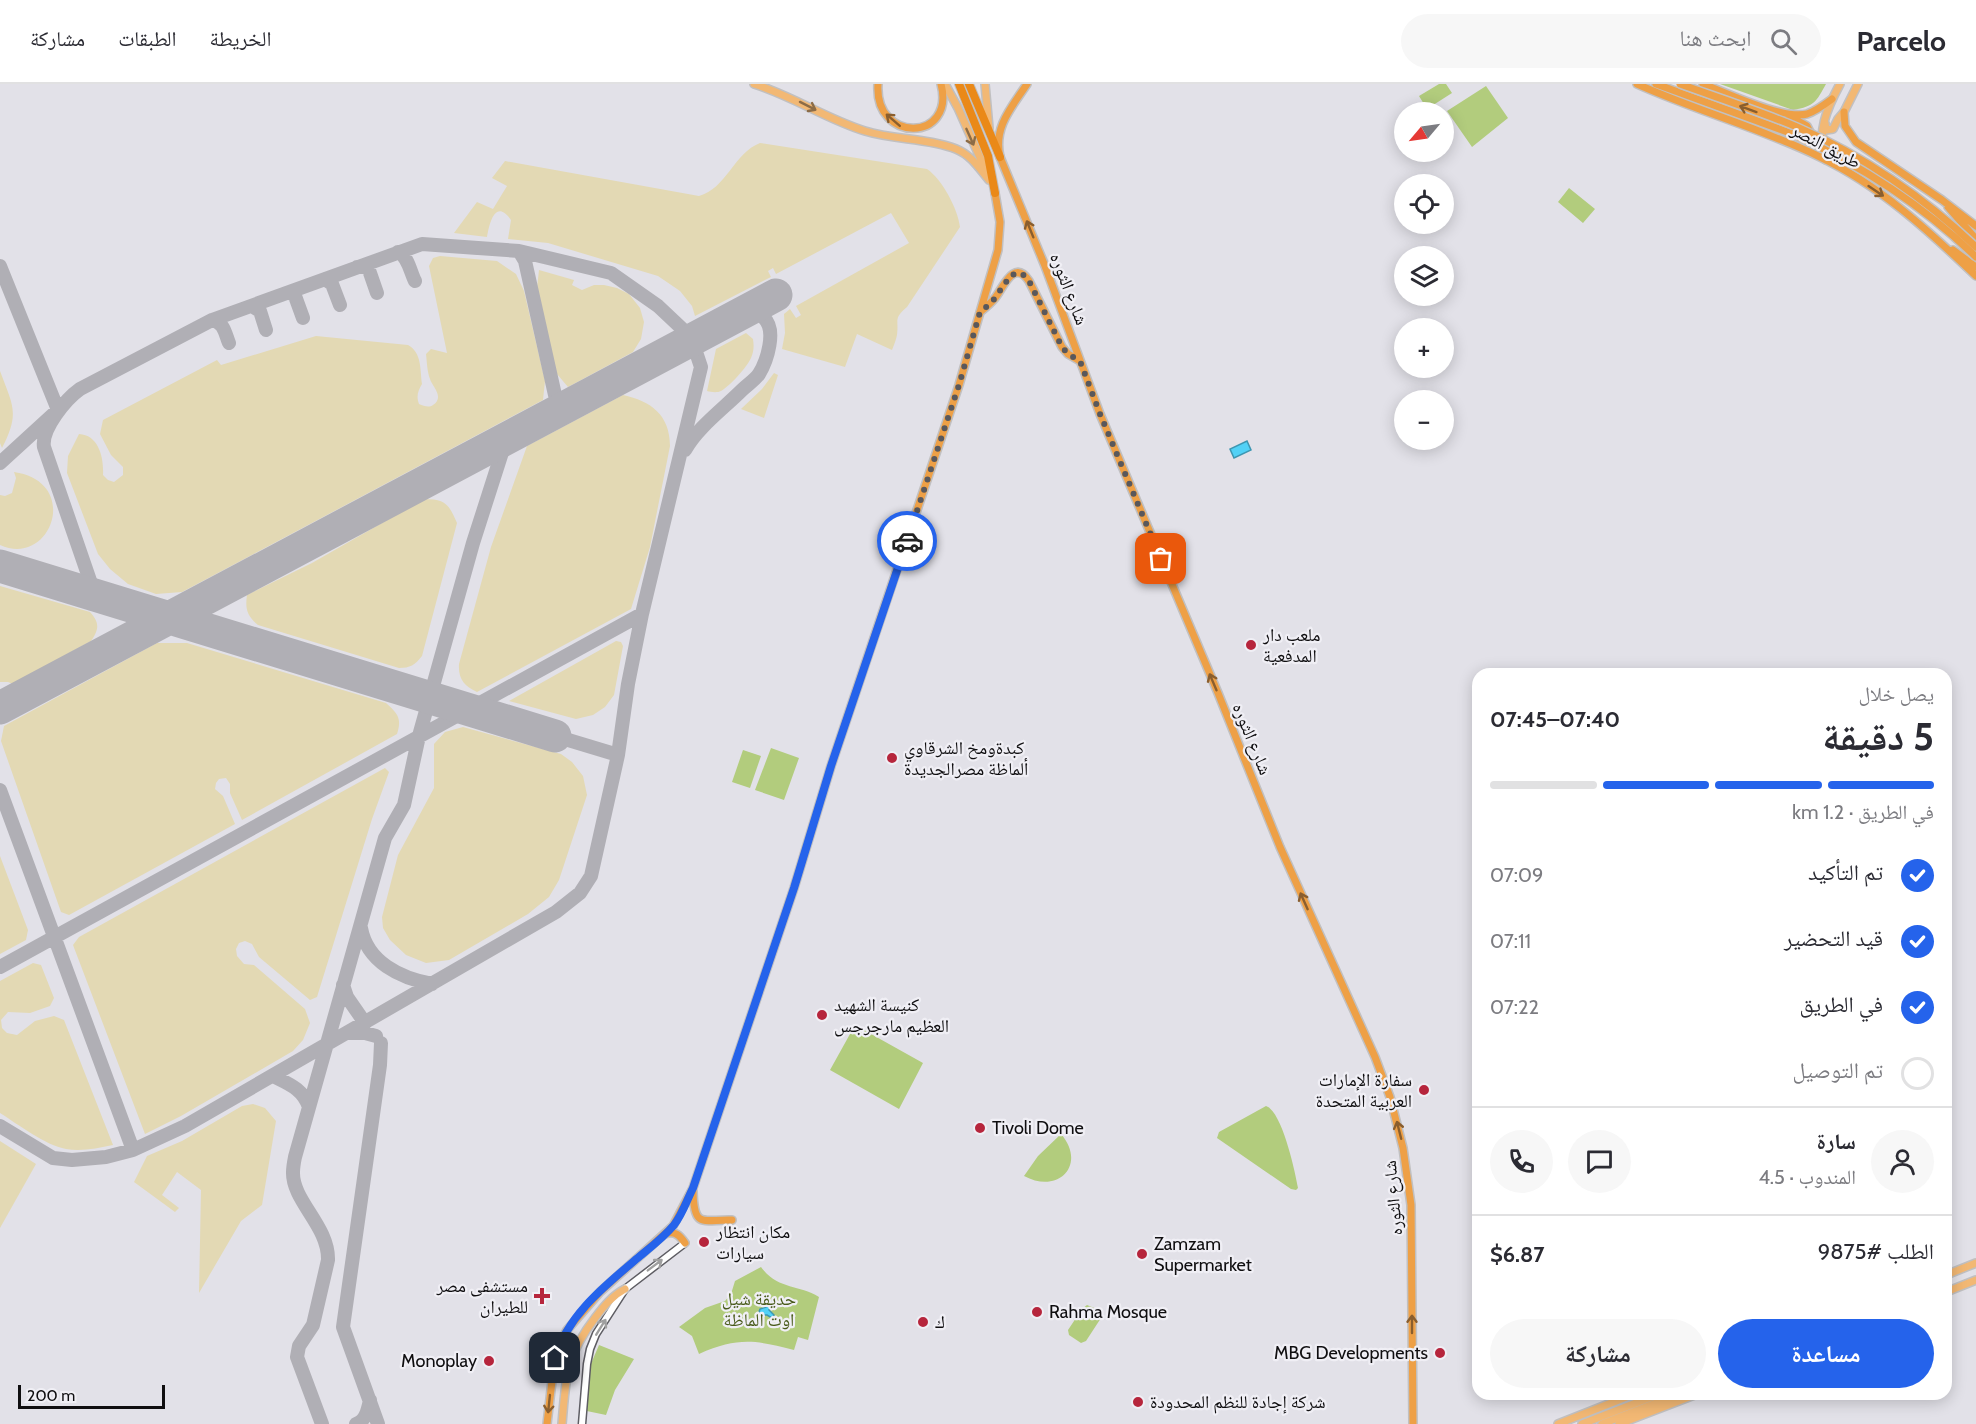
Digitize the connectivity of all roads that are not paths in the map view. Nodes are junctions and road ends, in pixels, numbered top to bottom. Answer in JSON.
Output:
{"nodes":[{"id":1,"x":754,"y":84,"type":"edge"},
{"id":2,"x":878,"y":84,"type":"edge"},
{"id":3,"x":943,"y":84,"type":"edge"},
{"id":4,"x":959,"y":84,"type":"edge"},
{"id":5,"x":969,"y":84,"type":"edge"},
{"id":6,"x":985,"y":84,"type":"edge"},
{"id":7,"x":1027,"y":84,"type":"edge"},
{"id":8,"x":1637,"y":84,"type":"edge"},
{"id":9,"x":1656,"y":84,"type":"edge"},
{"id":10,"x":1680,"y":84,"type":"edge"},
{"id":11,"x":1703,"y":84,"type":"edge"},
{"id":12,"x":1840,"y":84,"type":"edge"},
{"id":13,"x":1858,"y":84,"type":"edge"},
{"id":14,"x":1832,"y":99,"type":"junction"},
{"id":15,"x":1844,"y":112,"type":"junction"},
{"id":16,"x":1787,"y":115,"type":"junction"},
{"id":17,"x":1826,"y":115,"type":"junction"},
{"id":18,"x":990,"y":134,"type":"junction"},
{"id":19,"x":1859,"y":144,"type":"junction"},
{"id":20,"x":1806,"y":150,"type":"junction"},
{"id":21,"x":1000,"y":157,"type":"junction"},
{"id":22,"x":1826,"y":160,"type":"junction"},
{"id":23,"x":1843,"y":169,"type":"junction"},
{"id":24,"x":989,"y":180,"type":"junction"},
{"id":25,"x":995,"y":193,"type":"junction"},
{"id":26,"x":1942,"y":200,"type":"junction"},
{"id":27,"x":1976,"y":226,"type":"edge"},
{"id":28,"x":1976,"y":239,"type":"edge"},
{"id":29,"x":1941,"y":242,"type":"junction"},
{"id":30,"x":1976,"y":247,"type":"edge"},
{"id":31,"x":1976,"y":257,"type":"edge"},
{"id":32,"x":1976,"y":267,"type":"edge"},
{"id":33,"x":1976,"y":276,"type":"edge"},
{"id":34,"x":980,"y":312,"type":"junction"},
{"id":35,"x":1080,"y":361,"type":"junction"},
{"id":36,"x":693,"y":1188,"type":"junction"},
{"id":37,"x":732,"y":1220,"type":"dead end"},
{"id":38,"x":664,"y":1235,"type":"junction"},
{"id":39,"x":686,"y":1243,"type":"joint"},
{"id":40,"x":1976,"y":1263,"type":"edge"},
{"id":41,"x":1952,"y":1273,"type":"edge"},
{"id":42,"x":1976,"y":1280,"type":"edge"},
{"id":43,"x":625,"y":1289,"type":"junction"},
{"id":44,"x":1952,"y":1290,"type":"edge"},
{"id":45,"x":1619,"y":1400,"type":"edge"},
{"id":46,"x":1644,"y":1400,"type":"edge"},
{"id":47,"x":1664,"y":1400,"type":"edge"},
{"id":48,"x":1681,"y":1400,"type":"edge"},
{"id":49,"x":547,"y":1424,"type":"edge"},
{"id":50,"x":562,"y":1424,"type":"edge"},
{"id":51,"x":582,"y":1424,"type":"edge"},
{"id":52,"x":1413,"y":1424,"type":"edge"},
{"id":53,"x":1558,"y":1424,"type":"edge"},
{"id":54,"x":1582,"y":1424,"type":"edge"},
{"id":55,"x":1602,"y":1424,"type":"edge"},
{"id":56,"x":1619,"y":1424,"type":"edge"}],
"edges":[{"from":1,"to":24,"type":"main road","one_way":true},
{"from":3,"to":2,"type":"highway","one_way":true},
{"from":3,"to":24,"type":"main road","one_way":true},
{"from":4,"to":25,"type":"highway"},
{"from":5,"to":18,"type":"highway","name":"شارع الثوره"},
{"from":6,"to":18,"type":"main road"},
{"from":7,"to":21,"type":"highway"},
{"from":8,"to":20,"type":"highway","name":"طريق النصر"},
{"from":9,"to":31,"type":"highway","bridge":true},
{"from":30,"to":10,"type":"highway","one_way":true,"bridge":true},
{"from":11,"to":16,"type":"highway","name":"طريق النصر"},
{"from":12,"to":14,"type":"main road"},
{"from":13,"to":15,"type":"main road"},
{"from":14,"to":16,"type":"highway","name":"طريق النصر"},
{"from":14,"to":17,"type":"main road"},
{"from":15,"to":17,"type":"main road"},
{"from":15,"to":19,"type":"highway","name":"طريق النصر"},
{"from":16,"to":20,"type":"highway"},
{"from":17,"to":22,"type":"main road"},
{"from":18,"to":21,"type":"highway","name":"شارع الثوره"},
{"from":19,"to":23,"type":"highway"},
{"from":19,"to":26,"type":"highway","name":"طريق النصر"},
{"from":20,"to":22,"type":"highway","name":"طريق النصر"},
{"from":35,"to":21,"type":"highway","name":"شارع الثوره","one_way":true},
{"from":22,"to":23,"type":"highway","name":"طريق النصر"},
{"from":23,"to":29,"type":"highway","name":"طريق النصر","one_way":true},
{"from":24,"to":25,"type":"main road"},
{"from":25,"to":34,"type":"highway"},
{"from":26,"to":27,"type":"highway","name":"طريق النصر"},
{"from":26,"to":28,"type":"highway"},
{"from":29,"to":32,"type":"highway"},
{"from":29,"to":33,"type":"highway","name":"طريق النصر"},
{"from":34,"to":35,"type":"highway"},
{"from":34,"to":36,"type":"highway"},
{"from":52,"to":35,"type":"highway","name":"شارع الثوره","one_way":true},
{"from":36,"to":37,"type":"highway"},
{"from":36,"to":38,"type":"highway"},
{"from":38,"to":39,"type":"highway"},
{"from":38,"to":49,"type":"highway","one_way":true},
{"from":43,"to":39,"type":"main road","one_way":true},
{"from":40,"to":41,"type":"main road"},
{"from":42,"to":44,"type":"main road"},
{"from":43,"to":50,"type":"main road"},
{"from":51,"to":43,"type":"main road","one_way":true},
{"from":45,"to":53,"type":"main road"},
{"from":46,"to":54,"type":"main road"},
{"from":47,"to":55,"type":"main road"},
{"from":48,"to":56,"type":"main road"}]}
